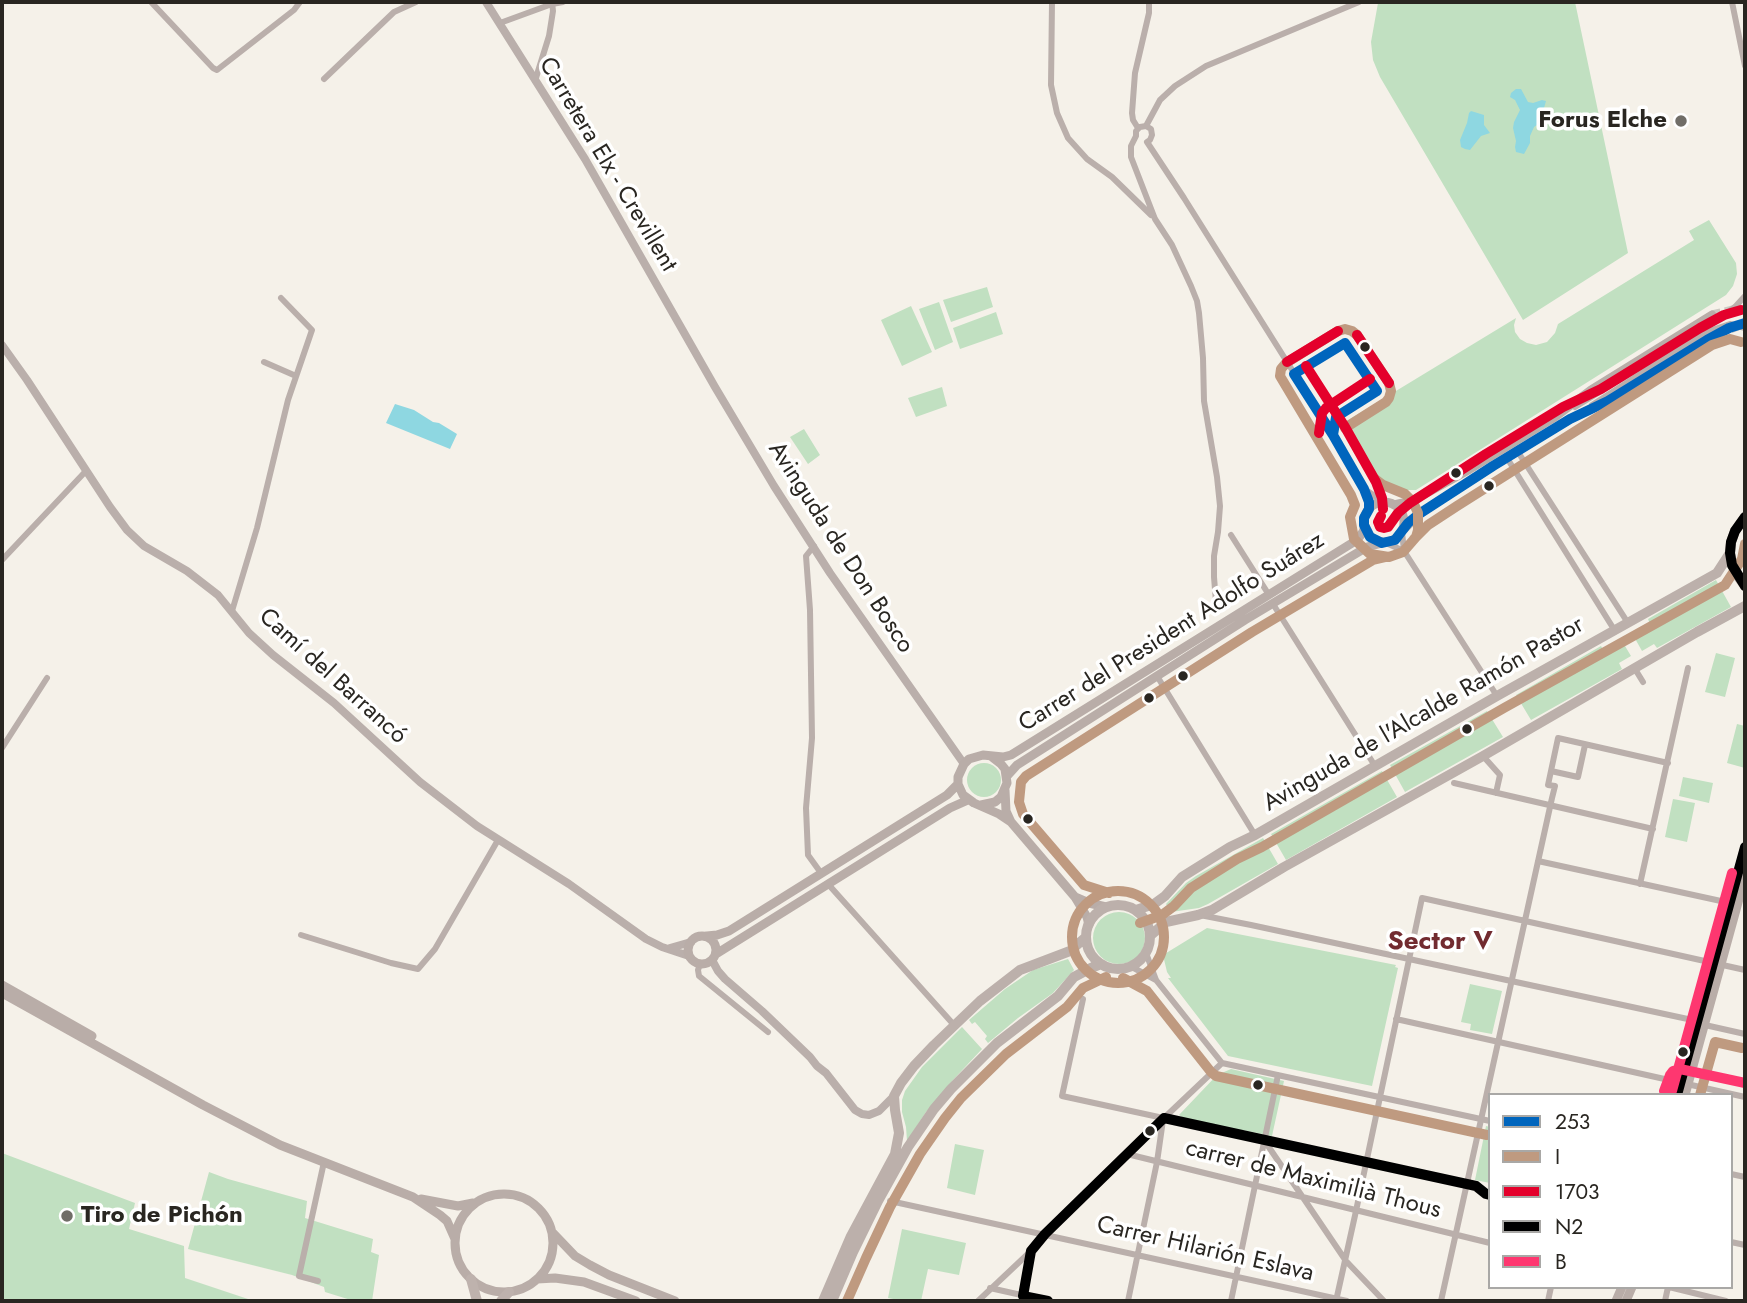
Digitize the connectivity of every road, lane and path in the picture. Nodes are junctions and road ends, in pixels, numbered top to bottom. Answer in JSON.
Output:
{"nodes":[{"id":1,"x":151,"y":2,"type":"edge"},
{"id":2,"x":300,"y":2,"type":"edge"},
{"id":3,"x":416,"y":2,"type":"edge"},
{"id":4,"x":486,"y":2,"type":"edge"},
{"id":5,"x":563,"y":2,"type":"edge"},
{"id":6,"x":1052,"y":2,"type":"edge"},
{"id":7,"x":1149,"y":2,"type":"edge"},
{"id":8,"x":1359,"y":2,"type":"edge"},
{"id":9,"x":1732,"y":2,"type":"edge"},
{"id":10,"x":552,"y":3,"type":"edge"},
{"id":11,"x":500,"y":23,"type":"junction"},
{"id":12,"x":1745,"y":66,"type":"edge"},
{"id":13,"x":324,"y":79,"type":"dead end"},
{"id":14,"x":535,"y":81,"type":"junction"},
{"id":15,"x":1146,"y":126,"type":"junction"},
{"id":16,"x":1137,"y":132,"type":"junction"},
{"id":17,"x":1147,"y":142,"type":"junction"},
{"id":18,"x":1155,"y":219,"type":"junction"},
{"id":19,"x":1745,"y":296,"type":"edge"},
{"id":20,"x":281,"y":298,"type":"dead end"},
{"id":21,"x":1712,"y":315,"type":"tunnel mouth"},
{"id":22,"x":1745,"y":328,"type":"edge"},
{"id":23,"x":1718,"y":334,"type":"tunnel mouth"},
{"id":24,"x":2,"y":345,"type":"edge"},
{"id":25,"x":693,"y":348,"type":"joint"},
{"id":26,"x":264,"y":362,"type":"dead end"},
{"id":27,"x":296,"y":376,"type":"junction"},
{"id":28,"x":1555,"y":417,"type":"junction"},
{"id":29,"x":1570,"y":419,"type":"junction"},
{"id":30,"x":1518,"y":452,"type":"junction"},
{"id":31,"x":1507,"y":458,"type":"junction"},
{"id":32,"x":85,"y":472,"type":"junction"},
{"id":33,"x":1364,"y":489,"type":"junction"},
{"id":34,"x":1391,"y":503,"type":"junction"},
{"id":35,"x":1369,"y":509,"type":"junction"},
{"id":36,"x":1745,"y":517,"type":"edge"},
{"id":37,"x":1364,"y":526,"type":"junction"},
{"id":38,"x":1403,"y":531,"type":"junction"},
{"id":39,"x":1231,"y":535,"type":"dead end"},
{"id":40,"x":1384,"y":543,"type":"junction"},
{"id":41,"x":814,"y":547,"type":"junction"},
{"id":42,"x":1404,"y":551,"type":"junction"},
{"id":43,"x":1730,"y":553,"type":"junction"},
{"id":44,"x":2,"y":560,"type":"edge"},
{"id":45,"x":1745,"y":586,"type":"edge"},
{"id":46,"x":1271,"y":599,"type":"junction"},
{"id":47,"x":1216,"y":602,"type":"dead end"},
{"id":48,"x":1745,"y":606,"type":"edge"},
{"id":49,"x":232,"y":611,"type":"junction"},
{"id":50,"x":1628,"y":623,"type":"junction"},
{"id":51,"x":1615,"y":631,"type":"junction"},
{"id":52,"x":1635,"y":668,"type":"junction"},
{"id":53,"x":1688,"y":668,"type":"dead end"},
{"id":54,"x":1157,"y":676,"type":"junction"},
{"id":55,"x":47,"y":678,"type":"dead end"},
{"id":56,"x":1643,"y":682,"type":"dead end"},
{"id":57,"x":1497,"y":696,"type":"junction"},
{"id":58,"x":1585,"y":745,"type":"junction"},
{"id":59,"x":2,"y":748,"type":"edge"},
{"id":60,"x":1483,"y":756,"type":"junction"},
{"id":61,"x":990,"y":757,"type":"junction"},
{"id":62,"x":1668,"y":763,"type":"junction"},
{"id":63,"x":964,"y":764,"type":"junction"},
{"id":64,"x":1375,"y":766,"type":"junction"},
{"id":65,"x":1551,"y":771,"type":"junction"},
{"id":66,"x":1007,"y":776,"type":"junction"},
{"id":67,"x":1454,"y":783,"type":"dead end"},
{"id":68,"x":958,"y":784,"type":"junction"},
{"id":69,"x":1005,"y":790,"type":"junction"},
{"id":70,"x":1496,"y":793,"type":"junction"},
{"id":71,"x":968,"y":800,"type":"junction"},
{"id":72,"x":1552,"y":802,"type":"junction"},
{"id":73,"x":980,"y":805,"type":"junction"},
{"id":74,"x":1011,"y":822,"type":"junction"},
{"id":75,"x":1653,"y":829,"type":"junction"},
{"id":76,"x":1255,"y":835,"type":"junction"},
{"id":77,"x":498,"y":840,"type":"junction"},
{"id":78,"x":1745,"y":847,"type":"edge"},
{"id":79,"x":1538,"y":861,"type":"junction"},
{"id":80,"x":821,"y":873,"type":"junction"},
{"id":81,"x":1745,"y":877,"type":"edge"},
{"id":82,"x":828,"y":884,"type":"junction"},
{"id":83,"x":1640,"y":884,"type":"junction"},
{"id":84,"x":1076,"y":897,"type":"junction"},
{"id":85,"x":1737,"y":906,"type":"edge"},
{"id":86,"x":1106,"y":907,"type":"junction"},
{"id":87,"x":1136,"y":910,"type":"junction"},
{"id":88,"x":1198,"y":915,"type":"junction"},
{"id":89,"x":1525,"y":921,"type":"junction"},
{"id":90,"x":1088,"y":925,"type":"junction"},
{"id":91,"x":301,"y":935,"type":"dead end"},
{"id":92,"x":1151,"y":935,"type":"junction"},
{"id":93,"x":706,"y":936,"type":"junction"},
{"id":94,"x":1086,"y":937,"type":"junction"},
{"id":95,"x":691,"y":942,"type":"junction"},
{"id":96,"x":667,"y":948,"type":"junction"},
{"id":97,"x":1146,"y":953,"type":"junction"},
{"id":98,"x":689,"y":956,"type":"junction"},
{"id":99,"x":714,"y":957,"type":"junction"},
{"id":100,"x":1409,"y":959,"type":"junction"},
{"id":101,"x":700,"y":964,"type":"junction"},
{"id":102,"x":1101,"y":964,"type":"junction"},
{"id":103,"x":1718,"y":964,"type":"junction"},
{"id":104,"x":1130,"y":966,"type":"junction"},
{"id":105,"x":1745,"y":970,"type":"edge"},
{"id":106,"x":1156,"y":980,"type":"junction"},
{"id":107,"x":1512,"y":981,"type":"junction"},
{"id":108,"x":2,"y":985,"type":"edge"},
{"id":109,"x":2,"y":993,"type":"edge"},
{"id":110,"x":1083,"y":999,"type":"dead end"},
{"id":111,"x":1396,"y":1019,"type":"junction"},
{"id":112,"x":1701,"y":1023,"type":"junction"},
{"id":113,"x":954,"y":1025,"type":"junction"},
{"id":114,"x":768,"y":1032,"type":"dead end"},
{"id":115,"x":1745,"y":1034,"type":"edge"},
{"id":116,"x":1498,"y":1042,"type":"junction"},
{"id":117,"x":1222,"y":1063,"type":"junction"},
{"id":118,"x":1278,"y":1075,"type":"junction"},
{"id":119,"x":1685,"y":1088,"type":"edge"},
{"id":120,"x":1718,"y":1093,"type":"edge"},
{"id":121,"x":894,"y":1097,"type":"junction"},
{"id":122,"x":1380,"y":1097,"type":"junction"},
{"id":123,"x":1164,"y":1118,"type":"junction"},
{"id":124,"x":1481,"y":1119,"type":"junction"},
{"id":125,"x":1488,"y":1121,"type":"edge"},
{"id":126,"x":244,"y":1125,"type":"junction"},
{"id":127,"x":1264,"y":1140,"type":"junction"},
{"id":128,"x":1127,"y":1154,"type":"junction"},
{"id":129,"x":324,"y":1162,"type":"junction"},
{"id":130,"x":1157,"y":1162,"type":"junction"},
{"id":131,"x":1366,"y":1163,"type":"junction"},
{"id":132,"x":1466,"y":1184,"type":"junction"},
{"id":133,"x":1255,"y":1186,"type":"junction"},
{"id":134,"x":1488,"y":1194,"type":"edge"},
{"id":135,"x":413,"y":1198,"type":"junction"},
{"id":136,"x":1303,"y":1198,"type":"junction"},
{"id":137,"x":890,"y":1201,"type":"dead end"},
{"id":138,"x":476,"y":1202,"type":"junction"},
{"id":139,"x":1356,"y":1211,"type":"junction"},
{"id":140,"x":552,"y":1232,"type":"junction"},
{"id":141,"x":1045,"y":1234,"type":"junction"},
{"id":142,"x":1455,"y":1235,"type":"junction"},
{"id":143,"x":455,"y":1239,"type":"junction"},
{"id":144,"x":1488,"y":1243,"type":"edge"},
{"id":145,"x":1031,"y":1251,"type":"junction"},
{"id":146,"x":1137,"y":1254,"type":"junction"},
{"id":147,"x":1346,"y":1261,"type":"junction"},
{"id":148,"x":1236,"y":1278,"type":"junction"},
{"id":149,"x":471,"y":1279,"type":"junction"},
{"id":150,"x":537,"y":1279,"type":"junction"},
{"id":151,"x":318,"y":1281,"type":"dead end"},
{"id":152,"x":990,"y":1289,"type":"junction"},
{"id":153,"x":1677,"y":1289,"type":"edge"},
{"id":154,"x":509,"y":1292,"type":"junction"},
{"id":155,"x":1023,"y":1298,"type":"edge"},
{"id":156,"x":1336,"y":1300,"type":"edge"},
{"id":157,"x":477,"y":1301,"type":"edge"},
{"id":158,"x":501,"y":1301,"type":"edge"},
{"id":159,"x":636,"y":1301,"type":"edge"},
{"id":160,"x":675,"y":1301,"type":"edge"},
{"id":161,"x":822,"y":1301,"type":"edge"},
{"id":162,"x":832,"y":1301,"type":"edge"},
{"id":163,"x":978,"y":1301,"type":"edge"},
{"id":164,"x":1048,"y":1301,"type":"edge"},
{"id":165,"x":1128,"y":1301,"type":"edge"},
{"id":166,"x":1231,"y":1301,"type":"edge"},
{"id":167,"x":1347,"y":1301,"type":"edge"},
{"id":168,"x":1384,"y":1301,"type":"edge"},
{"id":169,"x":1441,"y":1301,"type":"edge"},
{"id":170,"x":1726,"y":1301,"type":"edge"}],
"edges":[{"from":1,"to":2,"type":"street"},
{"from":3,"to":13,"type":"street"},
{"from":4,"to":11,"type":"street","name":"Carretera Elx - Crevillent"},
{"from":5,"to":10,"type":"street"},
{"from":6,"to":18,"type":"street"},
{"from":7,"to":16,"type":"street"},
{"from":8,"to":15,"type":"street"},
{"from":9,"to":12,"type":"street"},
{"from":10,"to":11,"type":"street"},
{"from":10,"to":14,"type":"street"},
{"from":11,"to":14,"type":"street","name":"Carretera Elx - Crevillent"},
{"from":14,"to":25,"type":"street","name":"Carretera Elx - Crevillent"},
{"from":15,"to":16,"type":"street"},
{"from":15,"to":17,"type":"street"},
{"from":16,"to":17,"type":"street"},
{"from":16,"to":18,"type":"street"},
{"from":17,"to":33,"type":"street"},
{"from":18,"to":47,"type":"street"},
{"from":19,"to":28,"type":"street"},
{"from":20,"to":27,"type":"street"},
{"from":21,"to":28,"type":"main road"},
{"from":22,"to":29,"type":"street"},
{"from":23,"to":29,"type":"main road"},
{"from":24,"to":32,"type":"street","name":"Camí del Barrancó"},
{"from":25,"to":41,"type":"street","name":"Avinguda de Don Bosco"},
{"from":26,"to":27,"type":"street"},
{"from":27,"to":49,"type":"street"},
{"from":28,"to":34,"type":"main road"},
{"from":29,"to":30,"type":"main road"},
{"from":30,"to":31,"type":"main road"},
{"from":30,"to":50,"type":"street"},
{"from":31,"to":38,"type":"main road"},
{"from":31,"to":51,"type":"street"},
{"from":32,"to":44,"type":"street"},
{"from":32,"to":49,"type":"street","name":"Camí del Barrancó"},
{"from":33,"to":34,"type":"street"},
{"from":33,"to":35,"type":"street"},
{"from":34,"to":35,"type":"main road"},
{"from":34,"to":38,"type":"main road"},
{"from":35,"to":37,"type":"main road"},
{"from":36,"to":43,"type":"highway"},
{"from":37,"to":40,"type":"main road"},
{"from":37,"to":46,"type":"main road","name":"Carrer del President Adolfo Suárez"},
{"from":38,"to":40,"type":"main road"},
{"from":38,"to":42,"type":"street"},
{"from":39,"to":46,"type":"street"},
{"from":40,"to":42,"type":"street"},
{"from":40,"to":46,"type":"main road","name":"Carrer del President Adolfo Suárez"},
{"from":41,"to":63,"type":"street","name":"Avinguda de Don Bosco"},
{"from":41,"to":80,"type":"street"},
{"from":42,"to":57,"type":"street"},
{"from":43,"to":45,"type":"highway"},
{"from":43,"to":50,"type":"main road","name":"Avinguda de l'Alcalde Ramón Pastor"},
{"from":46,"to":54,"type":"main road","name":"Carrer del President Adolfo Suárez"},
{"from":46,"to":61,"type":"main road","name":"Carrer del President Adolfo Suárez"},
{"from":46,"to":64,"type":"street"},
{"from":48,"to":52,"type":"main road"},
{"from":49,"to":77,"type":"street","name":"Camí del Barrancó"},
{"from":50,"to":51,"type":"main road","name":"Avinguda de l'Alcalde Ramón Pastor"},
{"from":51,"to":57,"type":"main road","name":"Avinguda de l'Alcalde Ramón Pastor"},
{"from":52,"to":56,"type":"street"},
{"from":52,"to":60,"type":"main road"},
{"from":53,"to":62,"type":"street"},
{"from":54,"to":66,"type":"main road","name":"Carrer del President Adolfo Suárez"},
{"from":54,"to":76,"type":"street"},
{"from":55,"to":59,"type":"street"},
{"from":57,"to":64,"type":"main road","name":"Avinguda de l'Alcalde Ramón Pastor"},
{"from":58,"to":62,"type":"street"},
{"from":58,"to":65,"type":"street"},
{"from":58,"to":65,"type":"street"},
{"from":60,"to":70,"type":"street"},
{"from":60,"to":88,"type":"main road"},
{"from":61,"to":63,"type":"main road"},
{"from":61,"to":66,"type":"main road"},
{"from":62,"to":75,"type":"street"},
{"from":63,"to":68,"type":"main road"},
{"from":64,"to":76,"type":"main road","name":"Avinguda de l'Alcalde Ramón Pastor"},
{"from":65,"to":72,"type":"street"},
{"from":66,"to":69,"type":"main road"},
{"from":67,"to":70,"type":"street"},
{"from":68,"to":71,"type":"main road"},
{"from":68,"to":80,"type":"main road"},
{"from":69,"to":73,"type":"main road"},
{"from":69,"to":74,"type":"main road"},
{"from":70,"to":72,"type":"street"},
{"from":71,"to":73,"type":"main road"},
{"from":71,"to":82,"type":"main road"},
{"from":72,"to":75,"type":"street"},
{"from":72,"to":79,"type":"street"},
{"from":73,"to":74,"type":"main road"},
{"from":74,"to":84,"type":"main road"},
{"from":75,"to":83,"type":"street"},
{"from":76,"to":87,"type":"main road","name":"Avinguda de l'Alcalde Ramón Pastor"},
{"from":77,"to":91,"type":"street"},
{"from":77,"to":96,"type":"street","name":"Camí del Barrancó"},
{"from":78,"to":85,"type":"main road"},
{"from":79,"to":83,"type":"street"},
{"from":79,"to":89,"type":"street"},
{"from":80,"to":93,"type":"main road"},
{"from":81,"to":85,"type":"main road"},
{"from":82,"to":99,"type":"main road"},
{"from":82,"to":113,"type":"street"},
{"from":83,"to":85,"type":"street"},
{"from":84,"to":86,"type":"main road"},
{"from":84,"to":90,"type":"main road"},
{"from":85,"to":103,"type":"main road"},
{"from":86,"to":87,"type":"main road"},
{"from":86,"to":90,"type":"main road"},
{"from":87,"to":92,"type":"main road"},
{"from":88,"to":92,"type":"main road"},
{"from":88,"to":100,"type":"street"},
{"from":89,"to":100,"type":"street"},
{"from":89,"to":103,"type":"street"},
{"from":89,"to":107,"type":"street"},
{"from":90,"to":94,"type":"main road"},
{"from":92,"to":97,"type":"main road"},
{"from":93,"to":95,"type":"main road"},
{"from":93,"to":99,"type":"main road"},
{"from":94,"to":102,"type":"main road"},
{"from":94,"to":113,"type":"main road"},
{"from":95,"to":96,"type":"street"},
{"from":95,"to":98,"type":"main road"},
{"from":96,"to":98,"type":"street","name":"Camí del Barrancó"},
{"from":97,"to":104,"type":"main road"},
{"from":97,"to":106,"type":"street"},
{"from":98,"to":101,"type":"main road"},
{"from":99,"to":101,"type":"main road"},
{"from":99,"to":121,"type":"street"},
{"from":100,"to":107,"type":"street"},
{"from":100,"to":111,"type":"street"},
{"from":101,"to":114,"type":"street"},
{"from":102,"to":104,"type":"main road"},
{"from":102,"to":162,"type":"main road"},
{"from":103,"to":105,"type":"street"},
{"from":103,"to":112,"type":"main road"},
{"from":104,"to":106,"type":"street"},
{"from":106,"to":117,"type":"street"},
{"from":107,"to":112,"type":"street"},
{"from":107,"to":116,"type":"street"},
{"from":108,"to":126,"type":"main road"},
{"from":109,"to":126,"type":"main road"},
{"from":110,"to":123,"type":"street"},
{"from":111,"to":116,"type":"street"},
{"from":111,"to":122,"type":"street"},
{"from":112,"to":115,"type":"street"},
{"from":112,"to":119,"type":"main road"},
{"from":113,"to":121,"type":"main road"},
{"from":116,"to":119,"type":"street"},
{"from":116,"to":124,"type":"street"},
{"from":117,"to":118,"type":"street"},
{"from":117,"to":123,"type":"street"},
{"from":118,"to":122,"type":"street"},
{"from":118,"to":127,"type":"street"},
{"from":119,"to":120,"type":"street"},
{"from":121,"to":161,"type":"main road"},
{"from":122,"to":124,"type":"street"},
{"from":122,"to":131,"type":"street"},
{"from":123,"to":127,"type":"street"},
{"from":123,"to":128,"type":"street"},
{"from":123,"to":130,"type":"street"},
{"from":124,"to":125,"type":"street"},
{"from":124,"to":132,"type":"street"},
{"from":126,"to":129,"type":"main road"},
{"from":127,"to":131,"type":"street"},
{"from":127,"to":133,"type":"street"},
{"from":127,"to":136,"type":"street"},
{"from":128,"to":130,"type":"street","name":"carrer de Maximilià Thous"},
{"from":128,"to":141,"type":"street"},
{"from":129,"to":135,"type":"main road"},
{"from":129,"to":151,"type":"street"},
{"from":130,"to":133,"type":"street","name":"carrer de Maximilià Thous"},
{"from":130,"to":146,"type":"street"},
{"from":131,"to":132,"type":"street"},
{"from":131,"to":139,"type":"street"},
{"from":132,"to":134,"type":"street"},
{"from":132,"to":142,"type":"street"},
{"from":133,"to":136,"type":"street","name":"carrer de Maximilià Thous"},
{"from":133,"to":148,"type":"street"},
{"from":135,"to":138,"type":"main road"},
{"from":135,"to":143,"type":"main road"},
{"from":136,"to":139,"type":"street","name":"carrer de Maximilià Thous"},
{"from":136,"to":147,"type":"street"},
{"from":137,"to":141,"type":"street","name":"Carrer Hilarión Eslava"},
{"from":138,"to":140,"type":"main road"},
{"from":138,"to":143,"type":"main road"},
{"from":139,"to":142,"type":"street","name":"carrer de Maximilià Thous"},
{"from":139,"to":147,"type":"street"},
{"from":140,"to":150,"type":"main road"},
{"from":140,"to":160,"type":"main road"},
{"from":141,"to":145,"type":"street"},
{"from":141,"to":146,"type":"street","name":"Carrer Hilarión Eslava"},
{"from":142,"to":144,"type":"street","name":"carrer de Maximilià Thous"},
{"from":142,"to":169,"type":"street"},
{"from":143,"to":149,"type":"main road"},
{"from":145,"to":152,"type":"street"},
{"from":145,"to":155,"type":"street"},
{"from":146,"to":148,"type":"street","name":"Carrer Hilarión Eslava"},
{"from":146,"to":165,"type":"street"},
{"from":147,"to":156,"type":"street"},
{"from":147,"to":168,"type":"street"},
{"from":148,"to":156,"type":"street","name":"Carrer Hilarión Eslava"},
{"from":148,"to":166,"type":"street"},
{"from":149,"to":154,"type":"main road"},
{"from":149,"to":157,"type":"highway"},
{"from":150,"to":154,"type":"main road"},
{"from":150,"to":159,"type":"main road"},
{"from":152,"to":155,"type":"street"},
{"from":152,"to":163,"type":"street"},
{"from":153,"to":170,"type":"street"},
{"from":154,"to":158,"type":"highway"},
{"from":155,"to":164,"type":"street"},
{"from":156,"to":167,"type":"street","name":"Carrer Hilarión Eslava"}]}
